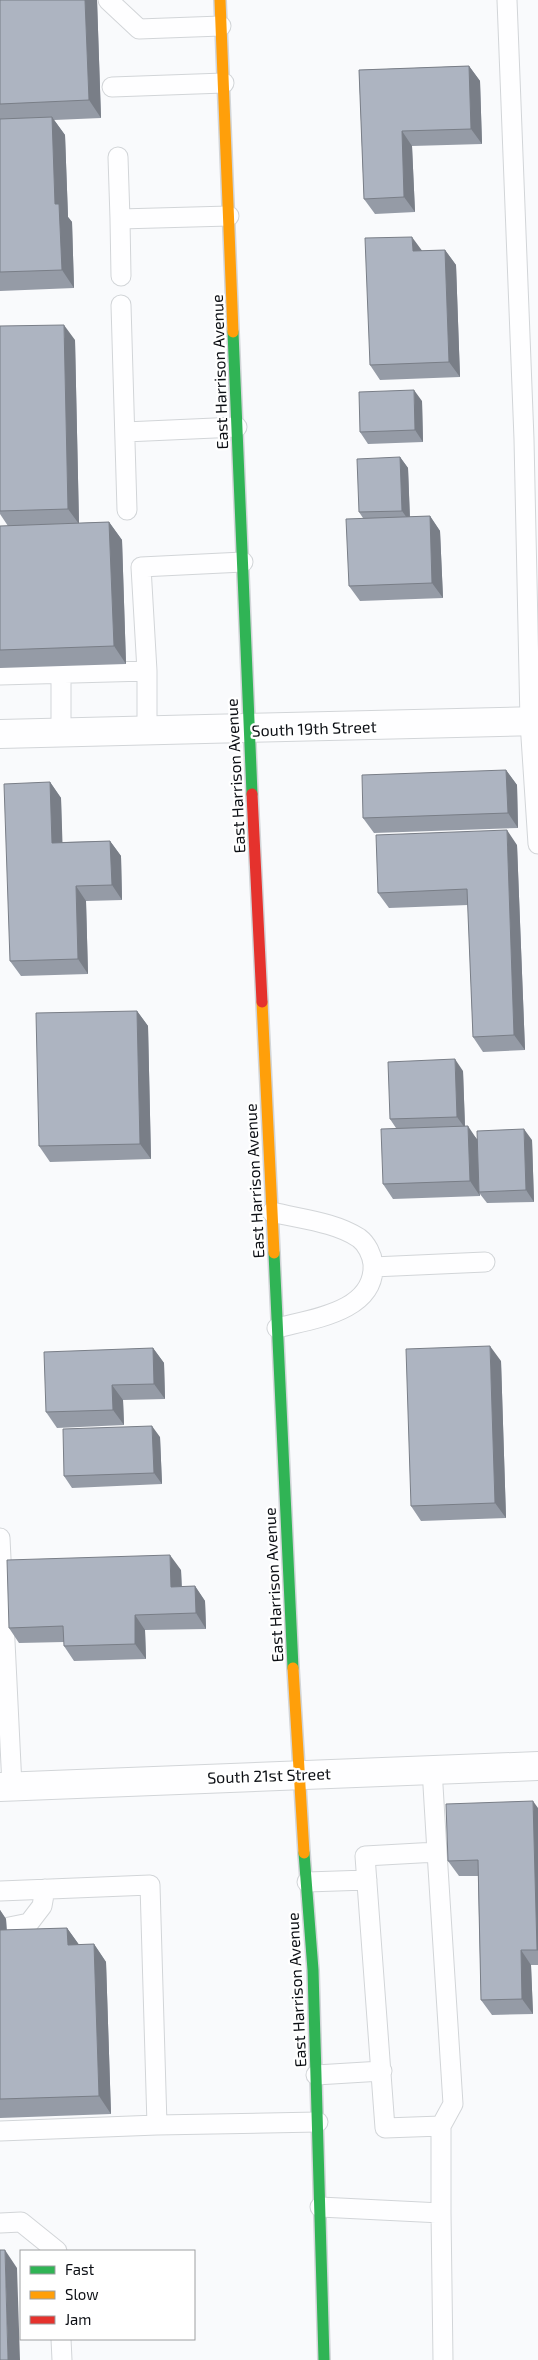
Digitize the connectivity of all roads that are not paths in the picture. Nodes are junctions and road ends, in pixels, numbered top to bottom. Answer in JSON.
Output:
{"nodes":[{"id":1,"x":108,"y":0,"type":"edge"},
{"id":2,"x":220,"y":0,"type":"edge"},
{"id":3,"x":507,"y":0,"type":"edge"},
{"id":4,"x":221,"y":26,"type":"junction"},
{"id":5,"x":224,"y":83,"type":"junction"},
{"id":6,"x":112,"y":87,"type":"dead end"},
{"id":7,"x":118,"y":157,"type":"dead end"},
{"id":8,"x":229,"y":216,"type":"junction"},
{"id":9,"x":120,"y":219,"type":"junction"},
{"id":10,"x":121,"y":276,"type":"dead end"},
{"id":11,"x":121,"y":305,"type":"dead end"},
{"id":12,"x":237,"y":427,"type":"junction"},
{"id":13,"x":125,"y":432,"type":"junction"},
{"id":14,"x":127,"y":510,"type":"dead end"},
{"id":15,"x":242,"y":562,"type":"junction"},
{"id":16,"x":147,"y":671,"type":"junction"},
{"id":17,"x":7,"y":673,"type":"edge"},
{"id":18,"x":60,"y":674,"type":"junction"},
{"id":19,"x":534,"y":722,"type":"edge"},
{"id":20,"x":249,"y":730,"type":"junction"},
{"id":21,"x":147,"y":732,"type":"junction"},
{"id":22,"x":61,"y":733,"type":"junction"},
{"id":23,"x":0,"y":734,"type":"edge"},
{"id":24,"x":538,"y":844,"type":"edge"},
{"id":25,"x":272,"y":1212,"type":"junction"},
{"id":26,"x":485,"y":1262,"type":"dead end"},
{"id":27,"x":373,"y":1267,"type":"junction"},
{"id":28,"x":277,"y":1328,"type":"junction"},
{"id":29,"x":0,"y":1538,"type":"edge"},
{"id":30,"x":538,"y":1766,"type":"edge"},
{"id":31,"x":432,"y":1770,"type":"junction"},
{"id":32,"x":298,"y":1774,"type":"junction"},
{"id":33,"x":6,"y":1786,"type":"edge"},
{"id":34,"x":437,"y":1852,"type":"junction"},
{"id":35,"x":367,"y":1880,"type":"junction"},
{"id":36,"x":307,"y":1882,"type":"junction"},
{"id":37,"x":45,"y":1889,"type":"junction"},
{"id":38,"x":0,"y":1891,"type":"edge"},
{"id":39,"x":0,"y":1929,"type":"edge"},
{"id":40,"x":382,"y":2071,"type":"junction"},
{"id":41,"x":316,"y":2075,"type":"junction"},
{"id":42,"x":318,"y":2122,"type":"junction"},
{"id":43,"x":157,"y":2125,"type":"junction"},
{"id":44,"x":442,"y":2126,"type":"junction"},
{"id":45,"x":0,"y":2132,"type":"edge"},
{"id":46,"x":320,"y":2207,"type":"junction"},
{"id":47,"x":441,"y":2213,"type":"junction"},
{"id":48,"x":0,"y":2222,"type":"edge"},
{"id":49,"x":56,"y":2250,"type":"edge"},
{"id":50,"x":62,"y":2340,"type":"edge"},
{"id":51,"x":62,"y":2360,"type":"edge"},
{"id":52,"x":324,"y":2360,"type":"edge"},
{"id":53,"x":444,"y":2360,"type":"edge"}],
"edges":[{"from":1,"to":4,"type":"lane"},
{"from":2,"to":4,"type":"main road","name":"East Harrison Avenue"},
{"from":3,"to":19,"type":"lane"},
{"from":4,"to":5,"type":"main road","name":"East Harrison Avenue"},
{"from":5,"to":6,"type":"lane"},
{"from":5,"to":8,"type":"main road","name":"East Harrison Avenue"},
{"from":7,"to":9,"type":"lane"},
{"from":8,"to":9,"type":"lane"},
{"from":8,"to":12,"type":"main road","name":"East Harrison Avenue"},
{"from":9,"to":10,"type":"lane"},
{"from":11,"to":13,"type":"lane"},
{"from":12,"to":13,"type":"lane"},
{"from":12,"to":15,"type":"main road","name":"East Harrison Avenue"},
{"from":13,"to":14,"type":"lane"},
{"from":15,"to":16,"type":"lane"},
{"from":15,"to":20,"type":"main road","name":"East Harrison Avenue"},
{"from":16,"to":18,"type":"lane"},
{"from":16,"to":21,"type":"lane"},
{"from":17,"to":18,"type":"lane"},
{"from":18,"to":22,"type":"lane"},
{"from":19,"to":20,"type":"street","name":"South 19th Street"},
{"from":19,"to":24,"type":"lane"},
{"from":20,"to":21,"type":"street","name":"South 19th Street"},
{"from":20,"to":25,"type":"main road","name":"East Harrison Avenue"},
{"from":21,"to":22,"type":"street","name":"South 19th Street"},
{"from":22,"to":23,"type":"street","name":"South 19th Street"},
{"from":25,"to":27,"type":"lane"},
{"from":25,"to":28,"type":"main road","name":"East Harrison Avenue"},
{"from":26,"to":27,"type":"lane"},
{"from":27,"to":28,"type":"lane"},
{"from":28,"to":32,"type":"main road","name":"East Harrison Avenue"},
{"from":29,"to":33,"type":"lane"},
{"from":30,"to":31,"type":"street","name":"South 21st Street"},
{"from":31,"to":32,"type":"street","name":"South 21st Street"},
{"from":31,"to":34,"type":"lane"},
{"from":32,"to":33,"type":"street","name":"South 21st Street"},
{"from":32,"to":36,"type":"main road","name":"East Harrison Avenue"},
{"from":34,"to":35,"type":"lane"},
{"from":34,"to":44,"type":"lane"},
{"from":35,"to":36,"type":"lane"},
{"from":35,"to":40,"type":"lane"},
{"from":36,"to":41,"type":"main road","name":"East Harrison Avenue"},
{"from":37,"to":38,"type":"lane"},
{"from":37,"to":39,"type":"lane"},
{"from":37,"to":43,"type":"lane"},
{"from":40,"to":41,"type":"lane"},
{"from":40,"to":44,"type":"lane"},
{"from":41,"to":42,"type":"main road","name":"East Harrison Avenue"},
{"from":42,"to":43,"type":"lane"},
{"from":42,"to":46,"type":"main road","name":"East Harrison Avenue"},
{"from":43,"to":45,"type":"lane"},
{"from":44,"to":47,"type":"lane"},
{"from":46,"to":47,"type":"lane"},
{"from":46,"to":52,"type":"main road","name":"East Harrison Avenue"},
{"from":47,"to":53,"type":"lane"},
{"from":48,"to":49,"type":"lane"},
{"from":50,"to":51,"type":"lane"}]}
